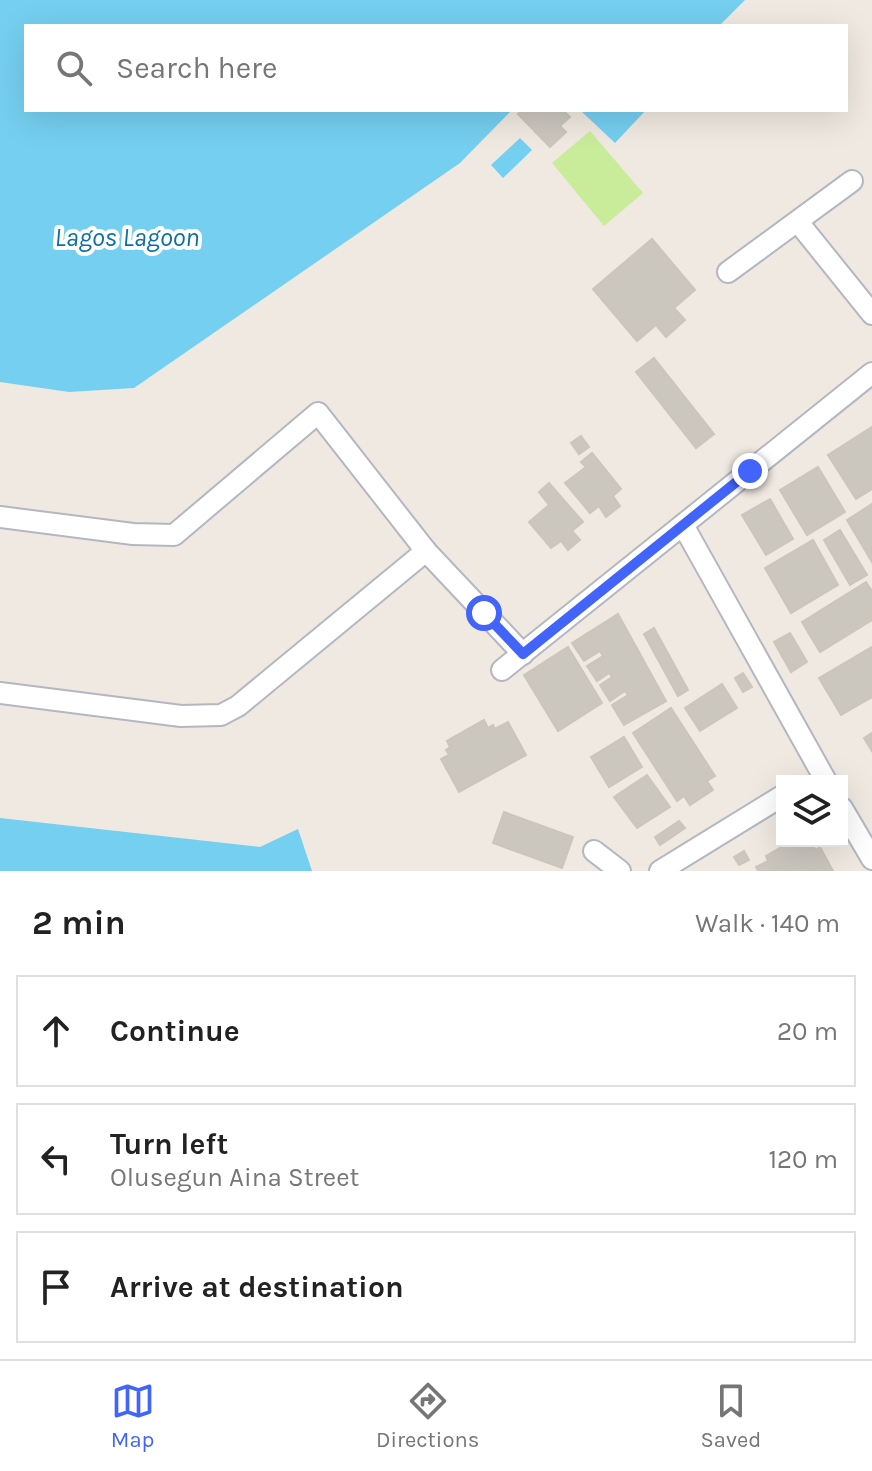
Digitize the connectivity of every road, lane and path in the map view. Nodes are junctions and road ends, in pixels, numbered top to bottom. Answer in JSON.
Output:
{"nodes":[{"id":1,"x":852,"y":181,"type":"dead end"},
{"id":2,"x":798,"y":222,"type":"junction"},
{"id":3,"x":728,"y":272,"type":"dead end"},
{"id":4,"x":872,"y":314,"type":"edge"},
{"id":5,"x":872,"y":373,"type":"edge"},
{"id":6,"x":0,"y":517,"type":"edge"},
{"id":7,"x":683,"y":525,"type":"junction"},
{"id":8,"x":426,"y":551,"type":"junction"},
{"id":9,"x":523,"y":654,"type":"junction"},
{"id":10,"x":502,"y":670,"type":"dead end"},
{"id":11,"x":0,"y":693,"type":"edge"},
{"id":12,"x":816,"y":775,"type":"edge"},
{"id":13,"x":776,"y":800,"type":"edge"},
{"id":14,"x":848,"y":818,"type":"edge"},
{"id":15,"x":594,"y":851,"type":"dead end"},
{"id":16,"x":872,"y":859,"type":"edge"},
{"id":17,"x":620,"y":871,"type":"edge"},
{"id":18,"x":660,"y":871,"type":"edge"}],
"edges":[{"from":1,"to":2,"type":"street"},
{"from":2,"to":3,"type":"street"},
{"from":2,"to":4,"type":"street"},
{"from":5,"to":7,"type":"street"},
{"from":6,"to":8,"type":"street"},
{"from":7,"to":9,"type":"street"},
{"from":7,"to":12,"type":"street"},
{"from":8,"to":9,"type":"street"},
{"from":8,"to":11,"type":"street"},
{"from":9,"to":10,"type":"street"},
{"from":13,"to":18,"type":"street"},
{"from":14,"to":16,"type":"street"},
{"from":15,"to":17,"type":"street"}]}
